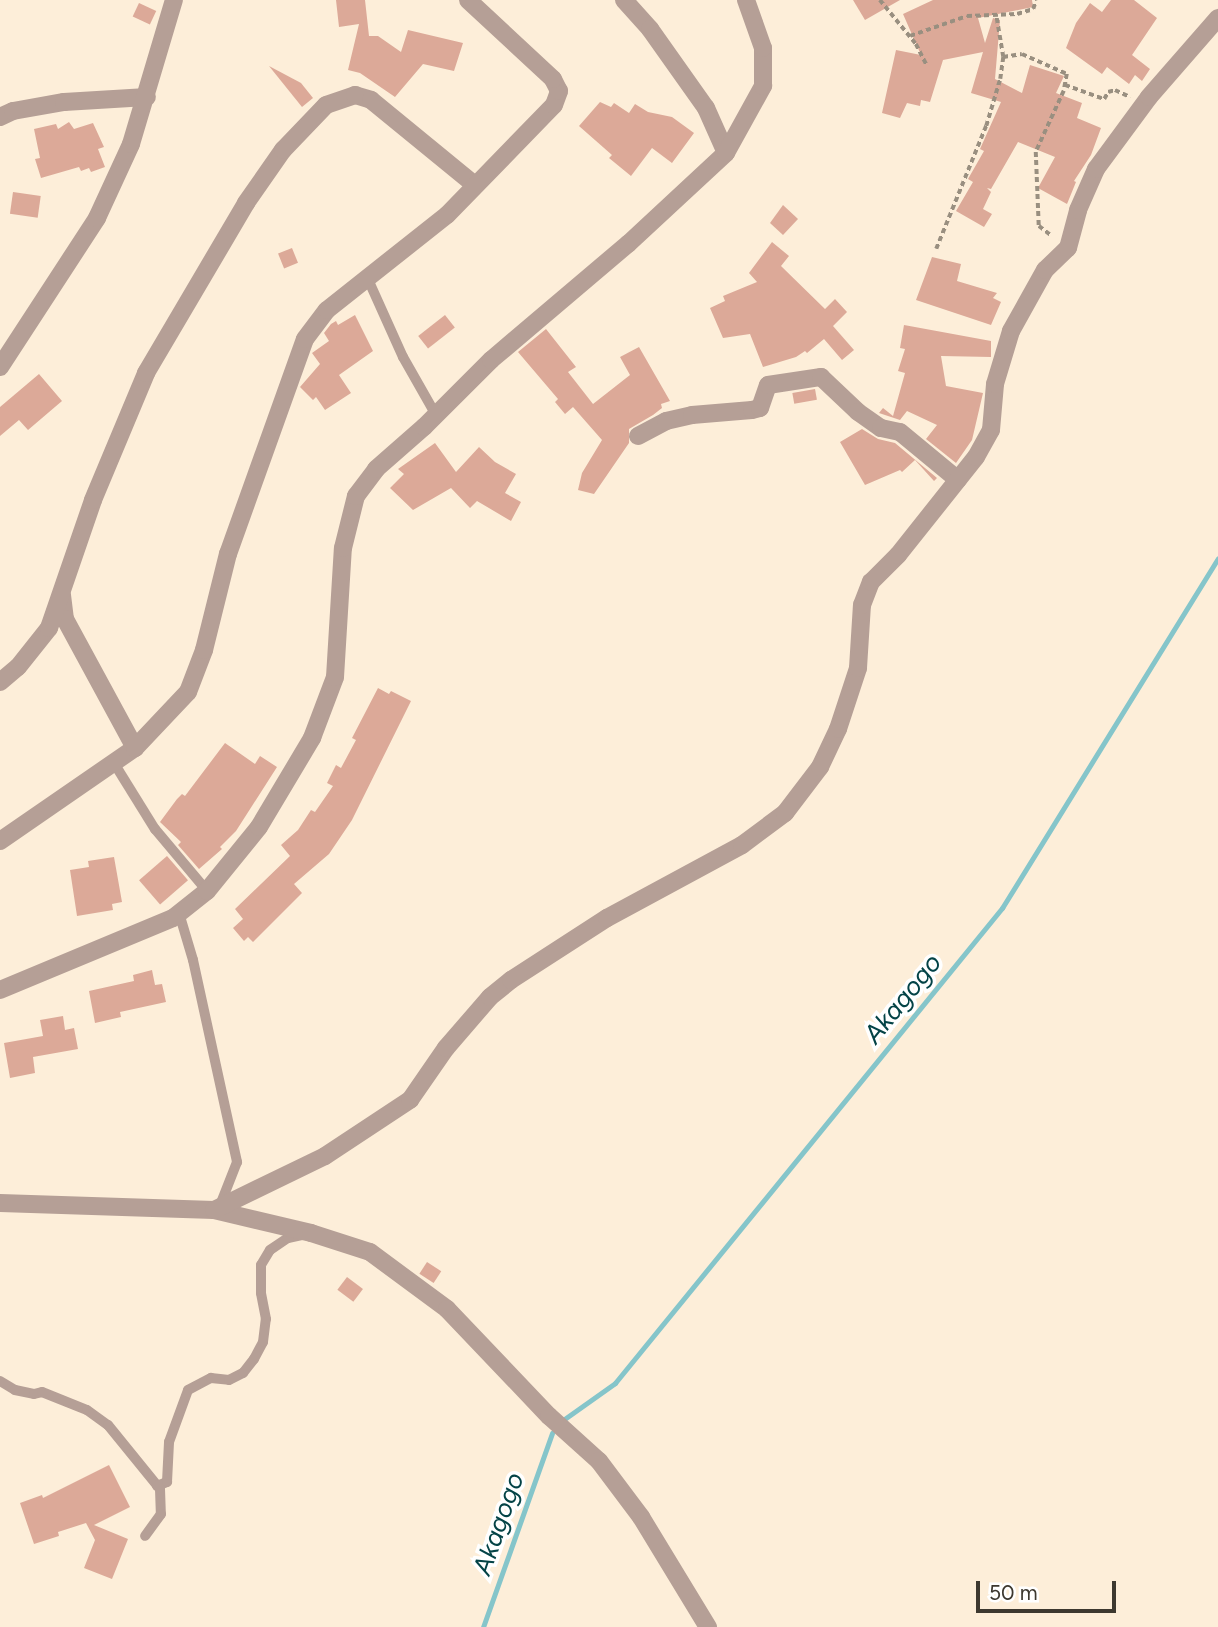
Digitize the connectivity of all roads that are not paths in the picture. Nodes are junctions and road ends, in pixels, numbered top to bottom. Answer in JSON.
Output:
{"nodes":[{"id":1,"x":174,"y":0,"type":"edge"},
{"id":2,"x":468,"y":0,"type":"edge"},
{"id":3,"x":624,"y":0,"type":"edge"},
{"id":4,"x":746,"y":0,"type":"edge"},
{"id":5,"x":1218,"y":18,"type":"edge"},
{"id":6,"x":146,"y":97,"type":"junction"},
{"id":7,"x":0,"y":117,"type":"edge"},
{"id":8,"x":726,"y":153,"type":"junction"},
{"id":9,"x":475,"y":185,"type":"junction"},
{"id":10,"x":367,"y":277,"type":"junction"},
{"id":11,"x":0,"y":367,"type":"edge"},
{"id":12,"x":436,"y":415,"type":"junction"},
{"id":13,"x":638,"y":436,"type":"dead end"},
{"id":14,"x":958,"y":480,"type":"junction"},
{"id":15,"x":61,"y":592,"type":"junction"},
{"id":16,"x":65,"y":619,"type":"junction"},
{"id":17,"x":49,"y":628,"type":"junction"},
{"id":18,"x":0,"y":682,"type":"edge"},
{"id":19,"x":135,"y":748,"type":"junction"},
{"id":20,"x":114,"y":763,"type":"junction"},
{"id":21,"x":0,"y":841,"type":"edge"},
{"id":22,"x":207,"y":891,"type":"junction"},
{"id":23,"x":179,"y":913,"type":"junction"},
{"id":24,"x":0,"y":990,"type":"edge"},
{"id":25,"x":0,"y":1203,"type":"edge"},
{"id":26,"x":217,"y":1209,"type":"junction"},
{"id":27,"x":311,"y":1233,"type":"junction"},
{"id":28,"x":0,"y":1381,"type":"edge"},
{"id":29,"x":157,"y":1486,"type":"junction"},
{"id":30,"x":145,"y":1536,"type":"dead end"},
{"id":31,"x":708,"y":1627,"type":"edge"}],
"edges":[{"from":1,"to":6,"type":"street"},
{"from":2,"to":9,"type":"street"},
{"from":3,"to":8,"type":"street"},
{"from":4,"to":8,"type":"street"},
{"from":5,"to":14,"type":"street"},
{"from":6,"to":7,"type":"street"},
{"from":6,"to":11,"type":"street"},
{"from":8,"to":12,"type":"street"},
{"from":9,"to":10,"type":"street"},
{"from":9,"to":15,"type":"street"},
{"from":10,"to":12,"type":"lane"},
{"from":10,"to":19,"type":"street"},
{"from":12,"to":22,"type":"street"},
{"from":13,"to":14,"type":"street"},
{"from":14,"to":26,"type":"street"},
{"from":15,"to":16,"type":"street"},
{"from":15,"to":17,"type":"street"},
{"from":16,"to":17,"type":"street"},
{"from":16,"to":19,"type":"street"},
{"from":17,"to":18,"type":"street"},
{"from":19,"to":20,"type":"street"},
{"from":20,"to":21,"type":"street"},
{"from":20,"to":22,"type":"lane"},
{"from":22,"to":23,"type":"street"},
{"from":23,"to":24,"type":"street"},
{"from":23,"to":26,"type":"lane"},
{"from":25,"to":26,"type":"street"},
{"from":26,"to":27,"type":"street"},
{"from":27,"to":29,"type":"lane"},
{"from":27,"to":31,"type":"street"},
{"from":28,"to":29,"type":"lane"},
{"from":29,"to":30,"type":"lane"}]}
